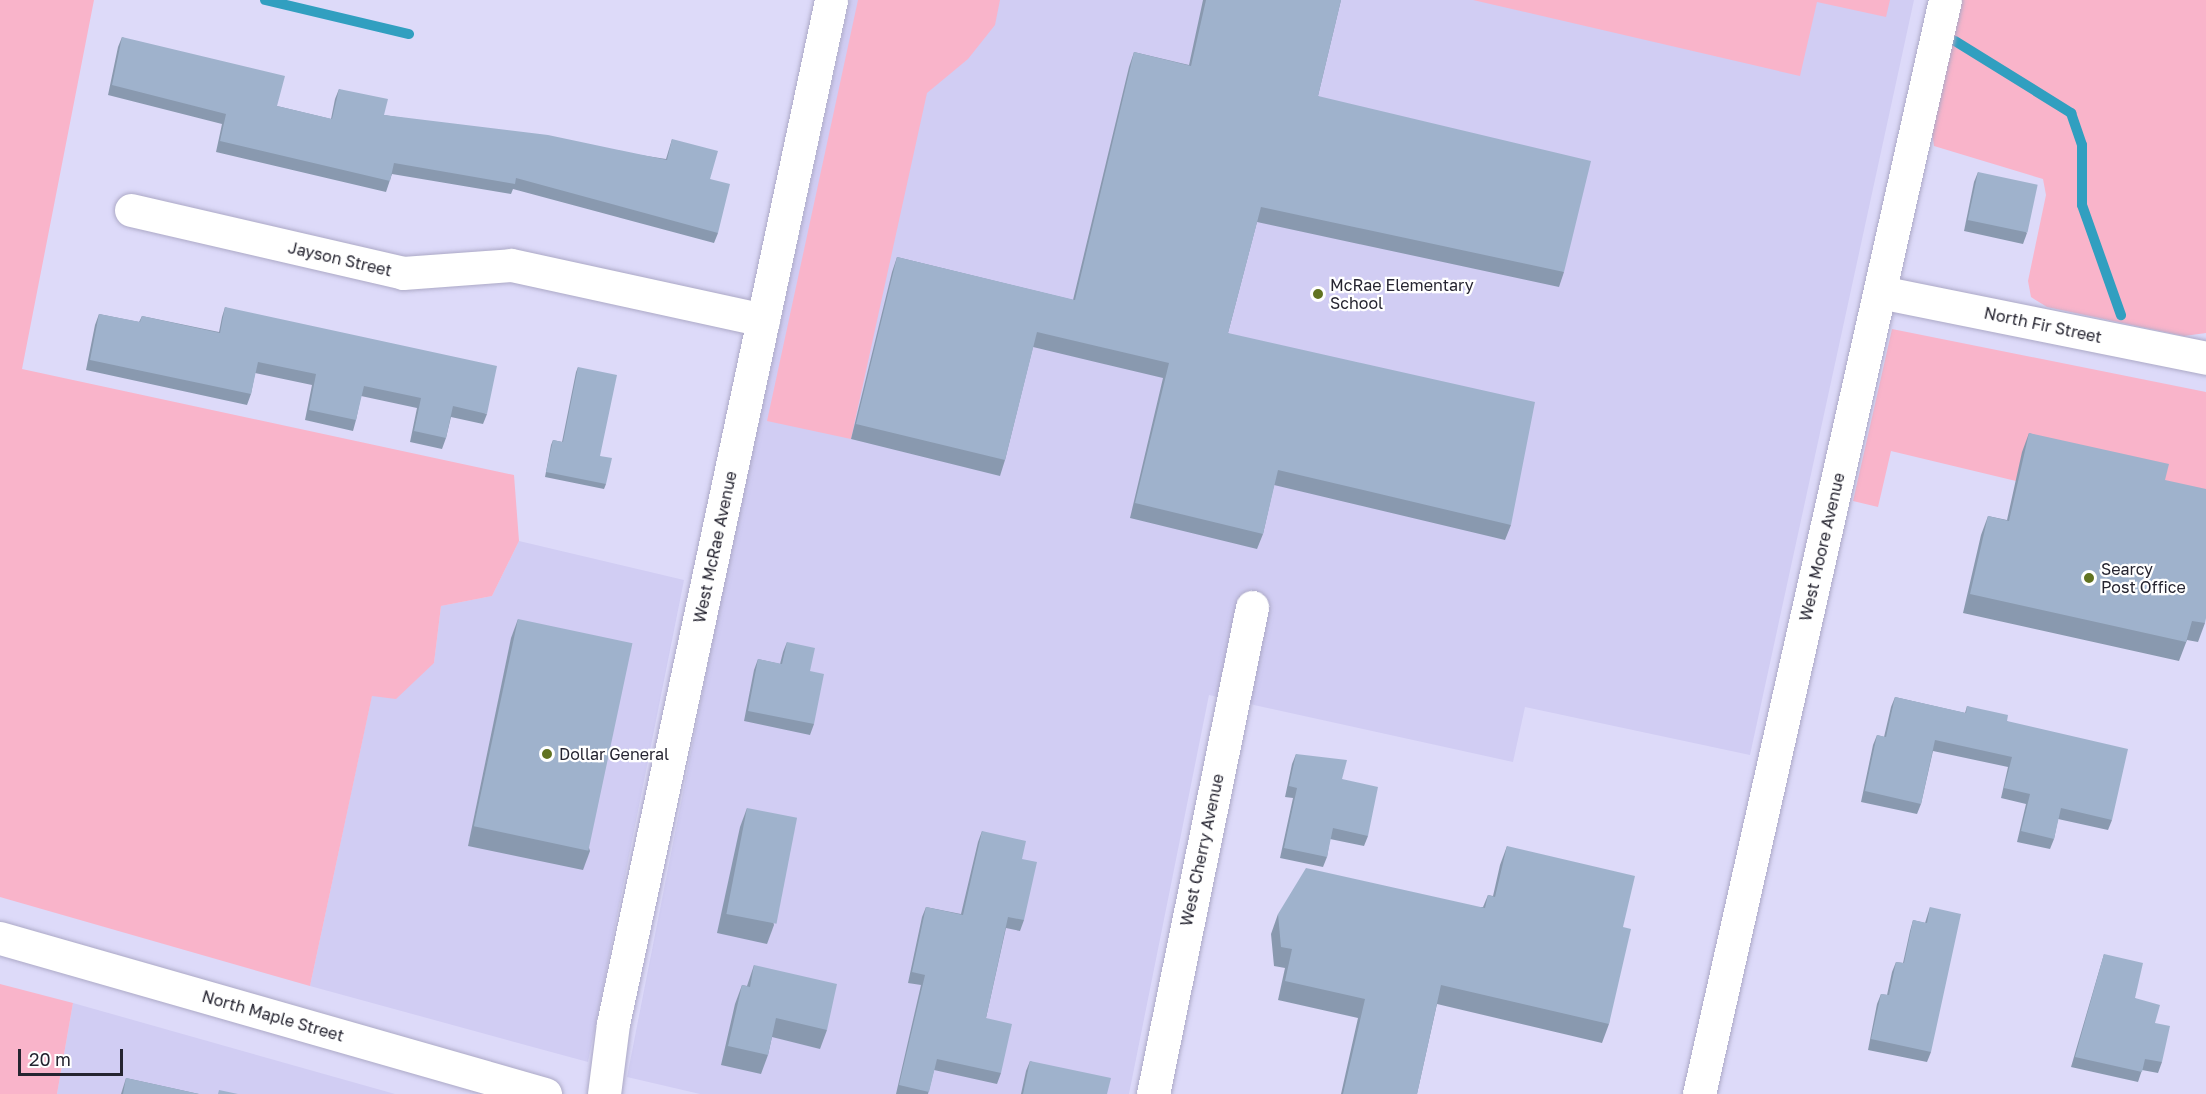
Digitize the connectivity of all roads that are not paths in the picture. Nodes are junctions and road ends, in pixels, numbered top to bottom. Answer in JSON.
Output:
{"nodes":[{"id":1,"x":831,"y":0,"type":"edge"},
{"id":2,"x":1945,"y":0,"type":"edge"},
{"id":3,"x":131,"y":210,"type":"dead end"},
{"id":4,"x":1880,"y":292,"type":"junction"},
{"id":5,"x":763,"y":320,"type":"junction"},
{"id":6,"x":2206,"y":358,"type":"edge"},
{"id":7,"x":1252,"y":607,"type":"dead end"},
{"id":8,"x":0,"y":938,"type":"edge"},
{"id":9,"x":546,"y":1094,"type":"edge"},
{"id":10,"x":604,"y":1094,"type":"edge"},
{"id":11,"x":1153,"y":1094,"type":"edge"},
{"id":12,"x":1698,"y":1094,"type":"edge"}],
"edges":[{"from":1,"to":5,"type":"street","name":"West McRae Avenue"},
{"from":2,"to":4,"type":"street","name":"West Moore Avenue"},
{"from":3,"to":5,"type":"street","name":"Jayson Street"},
{"from":4,"to":6,"type":"street","name":"North Fir Street"},
{"from":4,"to":12,"type":"street","name":"West Moore Avenue"},
{"from":5,"to":10,"type":"street","name":"West McRae Avenue"},
{"from":7,"to":11,"type":"street","name":"West Cherry Avenue"},
{"from":8,"to":9,"type":"street","name":"North Maple Street"}]}
